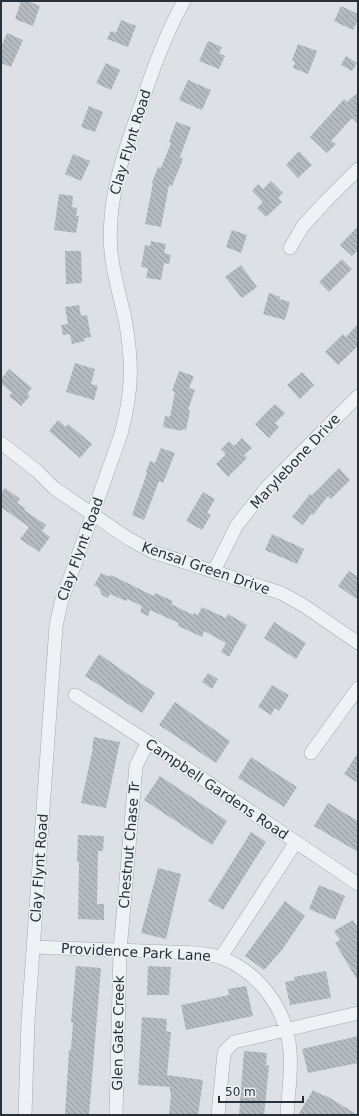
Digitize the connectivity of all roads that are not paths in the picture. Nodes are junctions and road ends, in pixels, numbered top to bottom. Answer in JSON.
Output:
{"nodes":[{"id":1,"x":184,"y":1,"type":"edge"},
{"id":2,"x":358,"y":169,"type":"edge"},
{"id":3,"x":290,"y":248,"type":"dead end"},
{"id":4,"x":358,"y":396,"type":"edge"},
{"id":5,"x":1,"y":443,"type":"edge"},
{"id":6,"x":92,"y":514,"type":"junction"},
{"id":7,"x":214,"y":571,"type":"junction"},
{"id":8,"x":358,"y":643,"type":"edge"},
{"id":9,"x":358,"y":688,"type":"edge"},
{"id":10,"x":75,"y":695,"type":"dead end"},
{"id":11,"x":148,"y":742,"type":"junction"},
{"id":12,"x":311,"y":753,"type":"dead end"},
{"id":13,"x":296,"y":842,"type":"junction"},
{"id":14,"x":358,"y":884,"type":"edge"},
{"id":15,"x":33,"y":947,"type":"junction"},
{"id":16,"x":120,"y":951,"type":"junction"},
{"id":17,"x":221,"y":957,"type":"junction"},
{"id":18,"x":358,"y":1013,"type":"edge"},
{"id":19,"x":286,"y":1029,"type":"junction"},
{"id":20,"x":25,"y":1115,"type":"edge"},
{"id":21,"x":116,"y":1115,"type":"edge"},
{"id":22,"x":218,"y":1115,"type":"edge"},
{"id":23,"x":287,"y":1115,"type":"edge"}],
"edges":[{"from":1,"to":6,"type":"street","name":"Clay Flynt Road"},
{"from":2,"to":3,"type":"street"},
{"from":4,"to":7,"type":"street","name":"Marylebone Drive"},
{"from":5,"to":6,"type":"street","name":"Kensal Green Drive"},
{"from":6,"to":7,"type":"street","name":"Kensal Green Drive"},
{"from":6,"to":15,"type":"street","name":"Clay Flynt Road"},
{"from":7,"to":8,"type":"street","name":"Kensal Green Drive"},
{"from":9,"to":12,"type":"street"},
{"from":10,"to":11,"type":"street","name":"Campbell Gardens Road"},
{"from":11,"to":13,"type":"street","name":"Campbell Gardens Road"},
{"from":11,"to":16,"type":"street","name":"Chestnut Chase Tr"},
{"from":13,"to":14,"type":"street","name":"Campbell Gardens Road"},
{"from":13,"to":17,"type":"street"},
{"from":15,"to":16,"type":"street","name":"Providence Park Lane"},
{"from":15,"to":20,"type":"street","name":"Clay Flynt Road"},
{"from":16,"to":17,"type":"street","name":"Providence Park Lane"},
{"from":16,"to":21,"type":"street","name":"Glen Gate Creek"},
{"from":17,"to":19,"type":"street","name":"Providence Park Lane"},
{"from":18,"to":19,"type":"street"},
{"from":19,"to":22,"type":"street"},
{"from":19,"to":23,"type":"street","name":"Providence Park Lane"}]}
